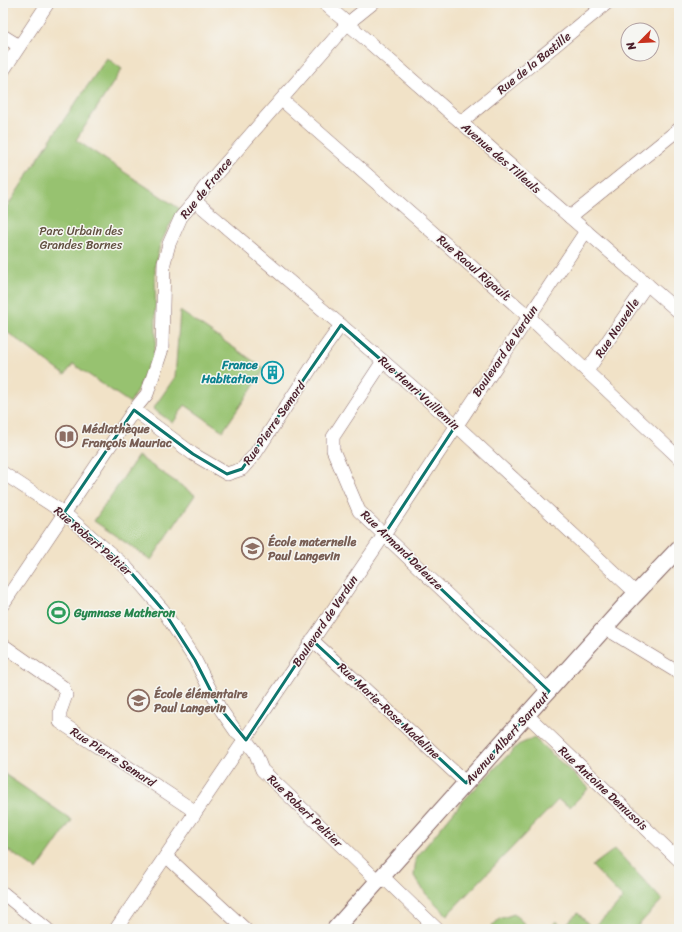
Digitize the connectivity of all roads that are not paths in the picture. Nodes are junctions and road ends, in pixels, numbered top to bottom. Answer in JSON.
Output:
{"nodes":[{"id":1,"x":48,"y":3,"type":"edge"},
{"id":2,"x":324,"y":3,"type":"edge"},
{"id":3,"x":373,"y":3,"type":"edge"},
{"id":4,"x":607,"y":3,"type":"edge"},
{"id":5,"x":347,"y":24,"type":"junction"},
{"id":6,"x":3,"y":36,"type":"edge"},
{"id":7,"x":19,"y":46,"type":"junction"},
{"id":8,"x":3,"y":71,"type":"edge"},
{"id":9,"x":282,"y":100,"type":"junction"},
{"id":10,"x":461,"y":122,"type":"junction"},
{"id":11,"x":679,"y":129,"type":"edge"},
{"id":12,"x":195,"y":201,"type":"junction"},
{"id":13,"x":570,"y":217,"type":"junction"},
{"id":14,"x":586,"y":231,"type":"junction"},
{"id":15,"x":647,"y":284,"type":"junction"},
{"id":16,"x":679,"y":312,"type":"edge"},
{"id":17,"x":528,"y":316,"type":"junction"},
{"id":18,"x":341,"y":325,"type":"junction"},
{"id":19,"x":383,"y":361,"type":"junction"},
{"id":20,"x":587,"y":371,"type":"junction"},
{"id":21,"x":134,"y":410,"type":"junction"},
{"id":22,"x":456,"y":425,"type":"junction"},
{"id":23,"x":679,"y":458,"type":"edge"},
{"id":24,"x":3,"y":473,"type":"edge"},
{"id":25,"x":64,"y":513,"type":"junction"},
{"id":26,"x":384,"y":534,"type":"junction"},
{"id":27,"x":679,"y":548,"type":"edge"},
{"id":28,"x":636,"y":593,"type":"junction"},
{"id":29,"x":3,"y":604,"type":"edge"},
{"id":30,"x":605,"y":628,"type":"junction"},
{"id":31,"x":312,"y":640,"type":"junction"},
{"id":32,"x":3,"y":645,"type":"edge"},
{"id":33,"x":679,"y":673,"type":"edge"},
{"id":34,"x":549,"y":691,"type":"junction"},
{"id":35,"x":527,"y":715,"type":"junction"},
{"id":36,"x":246,"y":740,"type":"junction"},
{"id":37,"x":466,"y":783,"type":"junction"},
{"id":38,"x":194,"y":815,"type":"junction"},
{"id":39,"x":166,"y":856,"type":"junction"},
{"id":40,"x":679,"y":860,"type":"edge"},
{"id":41,"x":380,"y":878,"type":"junction"},
{"id":42,"x":6,"y":899,"type":"edge"},
{"id":43,"x":47,"y":929,"type":"edge"},
{"id":44,"x":116,"y":929,"type":"edge"},
{"id":45,"x":245,"y":929,"type":"edge"},
{"id":46,"x":335,"y":929,"type":"edge"},
{"id":47,"x":437,"y":929,"type":"edge"}],
"edges":[{"from":1,"to":7,"type":"street"},
{"from":2,"to":5,"type":"street","name":"Avenue des Tilleuls"},
{"from":3,"to":5,"type":"street","name":"Rue de France"},
{"from":4,"to":10,"type":"street","name":"Rue de la Bastille"},
{"from":5,"to":9,"type":"street","name":"Rue de France"},
{"from":5,"to":10,"type":"street","name":"Avenue des Tilleuls"},
{"from":6,"to":7,"type":"street"},
{"from":7,"to":8,"type":"street"},
{"from":9,"to":12,"type":"street","name":"Rue de France"},
{"from":9,"to":17,"type":"street","name":"Rue Raoul Rigault"},
{"from":10,"to":13,"type":"street","name":"Avenue des Tilleuls"},
{"from":11,"to":13,"type":"street"},
{"from":12,"to":18,"type":"street","name":"Rue Henri Vuillemin"},
{"from":12,"to":21,"type":"street","name":"Rue de France"},
{"from":13,"to":14,"type":"street","name":"Avenue des Tilleuls"},
{"from":14,"to":15,"type":"street","name":"Avenue des Tilleuls"},
{"from":14,"to":17,"type":"street","name":"Boulevard de Verdun"},
{"from":15,"to":16,"type":"street","name":"Avenue des Tilleuls"},
{"from":15,"to":20,"type":"street","name":"Rue Nouvelle"},
{"from":17,"to":20,"type":"street","name":"Rue Raoul Rigault"},
{"from":17,"to":22,"type":"street","name":"Boulevard de Verdun"},
{"from":18,"to":19,"type":"street","name":"Rue Henri Vuillemin"},
{"from":18,"to":21,"type":"street","name":"Rue Pierre Semard"},
{"from":19,"to":22,"type":"street","name":"Rue Henri Vuillemin"},
{"from":19,"to":26,"type":"street","name":"Rue Armand Deleuze"},
{"from":20,"to":23,"type":"street","name":"Rue Raoul Rigault"},
{"from":21,"to":25,"type":"street"},
{"from":22,"to":26,"type":"street","name":"Boulevard de Verdun"},
{"from":22,"to":28,"type":"street","name":"Rue Henri Vuillemin"},
{"from":24,"to":25,"type":"street","name":"Rue Robert Peltier"},
{"from":25,"to":29,"type":"street"},
{"from":25,"to":36,"type":"street","name":"Rue Robert Peltier"},
{"from":26,"to":31,"type":"street","name":"Boulevard de Verdun"},
{"from":26,"to":34,"type":"street","name":"Rue Armand Deleuze"},
{"from":27,"to":28,"type":"street","name":"Avenue Albert Sarraut"},
{"from":28,"to":30,"type":"street","name":"Avenue Albert Sarraut"},
{"from":30,"to":33,"type":"street"},
{"from":30,"to":34,"type":"street","name":"Avenue Albert Sarraut"},
{"from":31,"to":36,"type":"street","name":"Boulevard de Verdun"},
{"from":31,"to":37,"type":"street","name":"Rue Marie-Rose Madeline"},
{"from":32,"to":38,"type":"street","name":"Rue Pierre Semard"},
{"from":34,"to":35,"type":"street","name":"Avenue Albert Sarraut"},
{"from":35,"to":37,"type":"street","name":"Avenue Albert Sarraut"},
{"from":35,"to":40,"type":"street","name":"Rue Antoine Demusois"},
{"from":36,"to":38,"type":"street","name":"Boulevard de Verdun"},
{"from":36,"to":41,"type":"street","name":"Rue Robert Peltier"},
{"from":37,"to":41,"type":"street","name":"Avenue Albert Sarraut"},
{"from":38,"to":39,"type":"street","name":"Boulevard de Verdun"},
{"from":39,"to":44,"type":"street","name":"Boulevard de Verdun"},
{"from":39,"to":45,"type":"street"},
{"from":41,"to":46,"type":"street","name":"Avenue Albert Sarraut"},
{"from":41,"to":47,"type":"street","name":"Rue Robert Peltier"},
{"from":42,"to":43,"type":"street"}]}
